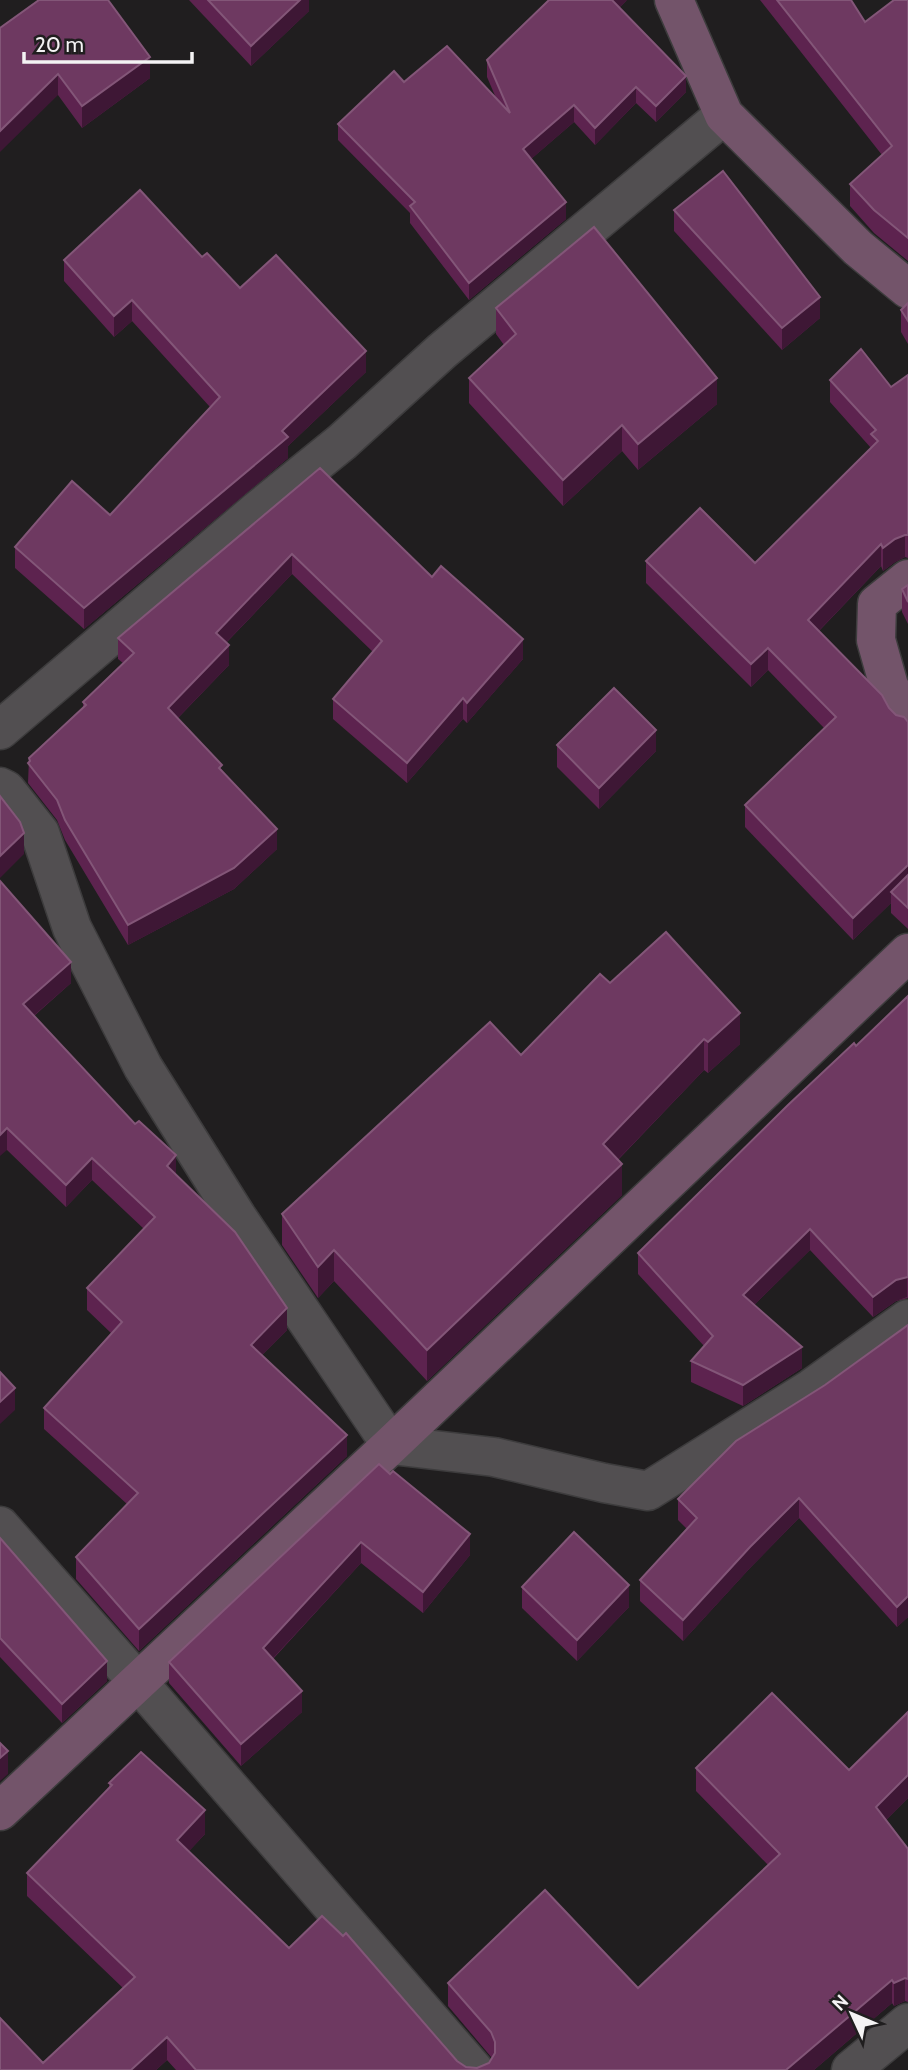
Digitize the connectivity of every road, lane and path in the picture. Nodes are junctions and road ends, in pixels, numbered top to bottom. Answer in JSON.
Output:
{"nodes":[{"id":1,"x":674,"y":0,"type":"edge"},
{"id":2,"x":724,"y":115,"type":"junction"},
{"id":3,"x":908,"y":289,"type":"edge"},
{"id":4,"x":908,"y":579,"type":"edge"},
{"id":5,"x":908,"y":719,"type":"edge"},
{"id":6,"x":0,"y":730,"type":"edge"},
{"id":7,"x":0,"y":787,"type":"edge"},
{"id":8,"x":908,"y":953,"type":"edge"},
{"id":9,"x":908,"y":1318,"type":"edge"},
{"id":10,"x":391,"y":1445,"type":"junction"},
{"id":11,"x":0,"y":1526,"type":"edge"},
{"id":12,"x":137,"y":1681,"type":"junction"},
{"id":13,"x":0,"y":1811,"type":"edge"},
{"id":14,"x":908,"y":2023,"type":"edge"},
{"id":15,"x":474,"y":2070,"type":"edge"},
{"id":16,"x":851,"y":2070,"type":"edge"}],
"edges":[{"from":1,"to":2,"type":"street"},
{"from":2,"to":3,"type":"street"},
{"from":2,"to":6,"type":"street"},
{"from":4,"to":5,"type":"street"},
{"from":7,"to":10,"type":"street"},
{"from":8,"to":10,"type":"street"},
{"from":9,"to":10,"type":"street"},
{"from":10,"to":12,"type":"street"},
{"from":11,"to":12,"type":"street"},
{"from":12,"to":13,"type":"street"},
{"from":12,"to":15,"type":"street"},
{"from":14,"to":16,"type":"street"}]}
